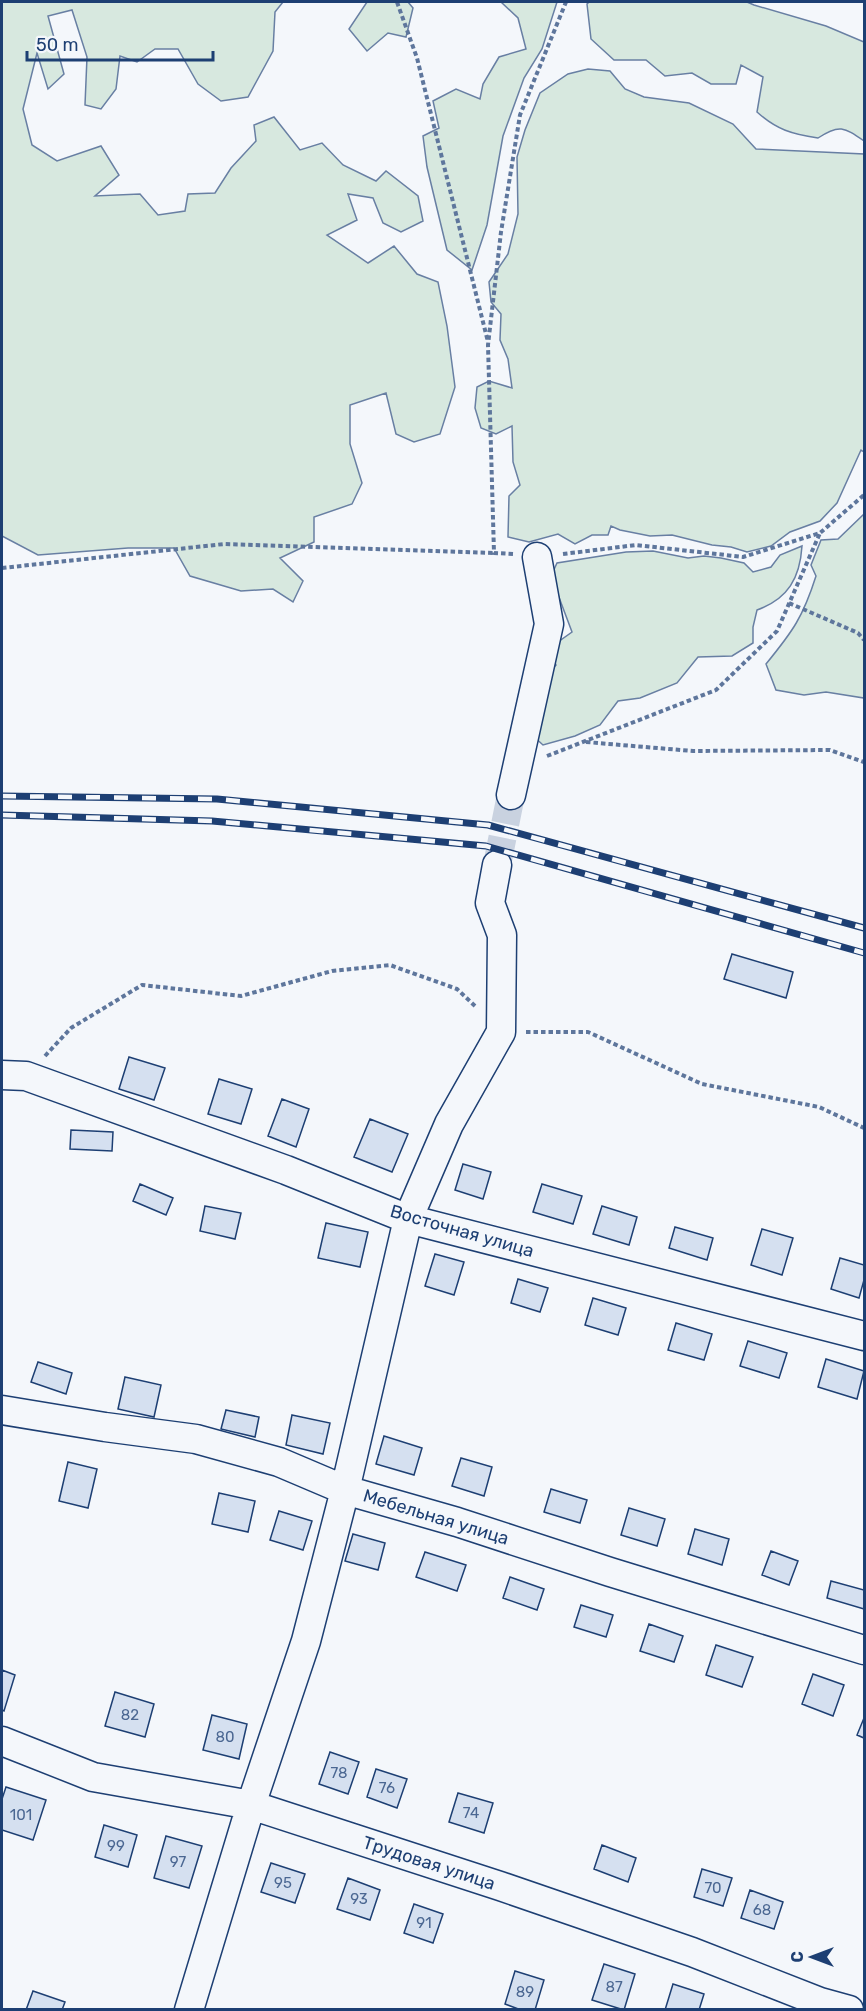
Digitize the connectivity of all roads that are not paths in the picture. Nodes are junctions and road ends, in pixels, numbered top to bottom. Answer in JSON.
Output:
{"nodes":[{"id":1,"x":537,"y":556,"type":"road end"},
{"id":2,"x":511,"y":795,"type":"tunnel mouth"},
{"id":3,"x":497,"y":865,"type":"tunnel mouth"},
{"id":4,"x":14,"y":1075,"type":"edge"},
{"id":5,"x":408,"y":1219,"type":"junction"},
{"id":6,"x":864,"y":1336,"type":"edge"},
{"id":7,"x":2,"y":1410,"type":"edge"},
{"id":8,"x":345,"y":1490,"type":"junction"},
{"id":9,"x":864,"y":1650,"type":"edge"},
{"id":10,"x":2,"y":1741,"type":"edge"},
{"id":11,"x":251,"y":1805,"type":"junction"},
{"id":12,"x":189,"y":2010,"type":"edge"},
{"id":13,"x":849,"y":2010,"type":"edge"}],
"edges":[{"from":1,"to":2,"type":"street"},
{"from":3,"to":5,"type":"street"},
{"from":4,"to":5,"type":"street","name":"Восточная улица"},
{"from":5,"to":6,"type":"street","name":"Восточная улица"},
{"from":5,"to":8,"type":"street"},
{"from":7,"to":8,"type":"street","name":"Мебельная улица"},
{"from":8,"to":9,"type":"street","name":"Мебельная улица"},
{"from":8,"to":11,"type":"street"},
{"from":10,"to":11,"type":"street","name":"Трудовая улица"},
{"from":11,"to":12,"type":"street"},
{"from":11,"to":13,"type":"street","name":"Трудовая улица"}]}
